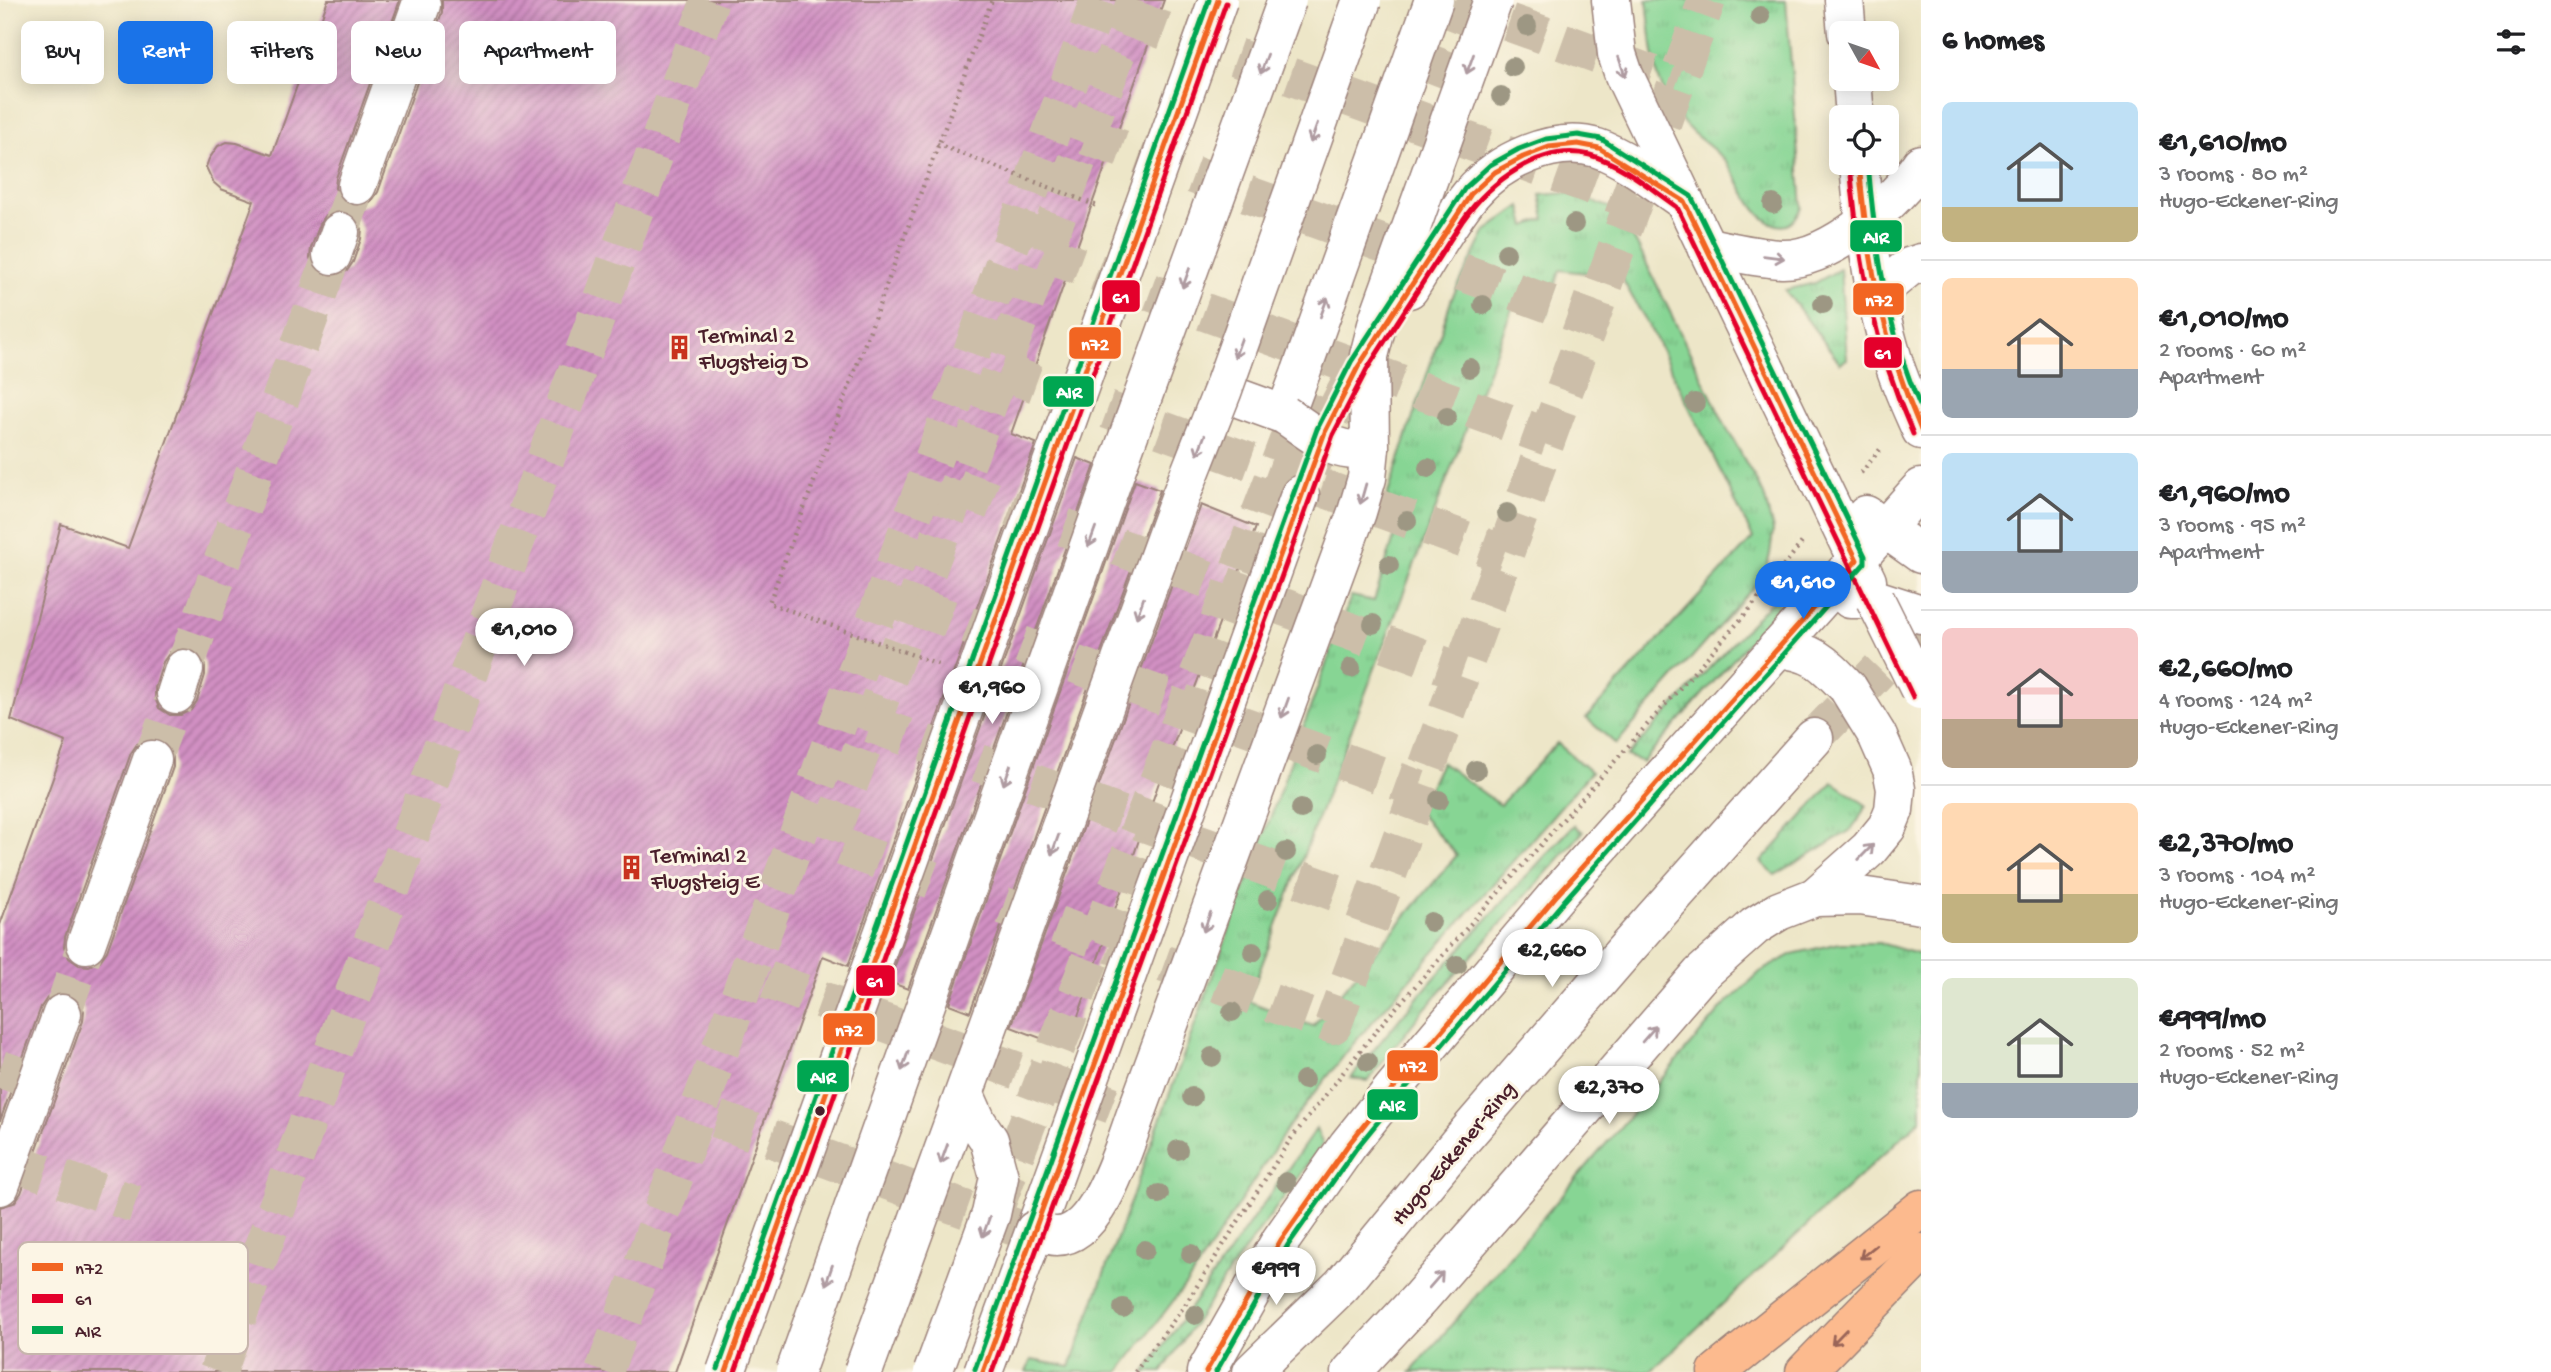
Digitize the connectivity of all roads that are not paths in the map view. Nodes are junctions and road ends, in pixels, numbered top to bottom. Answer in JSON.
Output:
{"nodes":[{"id":1,"x":1219,"y":0,"type":"edge"},
{"id":2,"x":1287,"y":0,"type":"edge"},
{"id":3,"x":1362,"y":0,"type":"edge"},
{"id":4,"x":1434,"y":0,"type":"edge"},
{"id":5,"x":1493,"y":0,"type":"edge"},
{"id":6,"x":1611,"y":0,"type":"edge"},
{"id":7,"x":1844,"y":0,"type":"edge"},
{"id":8,"x":421,"y":5,"type":"dead end"},
{"id":9,"x":1846,"y":21,"type":"edge"},
{"id":10,"x":1921,"y":164,"type":"edge"},
{"id":11,"x":1860,"y":175,"type":"edge"},
{"id":12,"x":357,"y":184,"type":"tunnel mouth"},
{"id":13,"x":1684,"y":201,"type":"junction"},
{"id":14,"x":1863,"y":222,"type":"junction"},
{"id":15,"x":1706,"y":247,"type":"junction"},
{"id":16,"x":1921,"y":263,"type":"edge"},
{"id":17,"x":1409,"y":289,"type":"dead end"},
{"id":18,"x":1876,"y":294,"type":"junction"},
{"id":19,"x":1222,"y":392,"type":"junction"},
{"id":20,"x":1285,"y":415,"type":"junction"},
{"id":21,"x":1921,"y":430,"type":"edge"},
{"id":22,"x":1370,"y":448,"type":"junction"},
{"id":23,"x":1818,"y":479,"type":"junction"},
{"id":24,"x":1921,"y":488,"type":"edge"},
{"id":25,"x":1300,"y":495,"type":"tunnel mouth"},
{"id":26,"x":1906,"y":545,"type":"edge"},
{"id":27,"x":1868,"y":588,"type":"junction"},
{"id":28,"x":1921,"y":614,"type":"edge"},
{"id":29,"x":1777,"y":648,"type":"junction"},
{"id":30,"x":1920,"y":692,"type":"edge"},
{"id":31,"x":1814,"y":738,"type":"tunnel mouth"},
{"id":32,"x":152,"y":760,"type":"tunnel mouth"},
{"id":33,"x":1815,"y":897,"type":"junction"},
{"id":34,"x":1921,"y":905,"type":"edge"},
{"id":35,"x":86,"y":944,"type":"tunnel mouth"},
{"id":36,"x":62,"y":1014,"type":"tunnel mouth"},
{"id":37,"x":965,"y":1095,"type":"junction"},
{"id":38,"x":0,"y":1185,"type":"edge"},
{"id":39,"x":1921,"y":1209,"type":"edge"},
{"id":40,"x":1035,"y":1230,"type":"junction"},
{"id":41,"x":1921,"y":1253,"type":"edge"},
{"id":42,"x":1342,"y":1285,"type":"junction"},
{"id":43,"x":726,"y":1372,"type":"edge"},
{"id":44,"x":795,"y":1372,"type":"edge"},
{"id":45,"x":863,"y":1372,"type":"edge"},
{"id":46,"x":933,"y":1372,"type":"edge"},
{"id":47,"x":984,"y":1372,"type":"edge"},
{"id":48,"x":1206,"y":1372,"type":"edge"},
{"id":49,"x":1252,"y":1372,"type":"edge"},
{"id":50,"x":1288,"y":1372,"type":"edge"},
{"id":51,"x":1351,"y":1372,"type":"edge"},
{"id":52,"x":1717,"y":1372,"type":"edge"},
{"id":53,"x":1805,"y":1372,"type":"edge"}],
"edges":[{"from":1,"to":43,"type":"street","bridge":true},
{"from":2,"to":44,"type":"street","one_way":true,"bridge":true},
{"from":3,"to":19,"type":"street","one_way":true,"bridge":true},
{"from":20,"to":4,"type":"street","one_way":true,"bridge":true},
{"from":5,"to":22,"type":"street","one_way":true,"bridge":true},
{"from":6,"to":13,"type":"street","one_way":true},
{"from":7,"to":9,"type":"street"},
{"from":8,"to":12,"type":"street"},
{"from":10,"to":14,"type":"street"},
{"from":11,"to":14,"type":"street"},
{"from":13,"to":15,"type":"street"},
{"from":13,"to":17,"type":"street"},
{"from":15,"to":14,"type":"street","one_way":true},
{"from":14,"to":18,"type":"street"},
{"from":15,"to":23,"type":"street"},
{"from":16,"to":18,"type":"street"},
{"from":18,"to":21,"type":"street"},
{"from":19,"to":20,"type":"street"},
{"from":19,"to":37,"type":"street","one_way":true,"bridge":true},
{"from":20,"to":22,"type":"street","bridge":true},
{"from":22,"to":40,"type":"street","one_way":true,"bridge":true},
{"from":23,"to":26,"type":"street"},
{"from":23,"to":27,"type":"street"},
{"from":24,"to":26,"type":"street"},
{"from":25,"to":40,"type":"street"},
{"from":26,"to":27,"type":"street"},
{"from":27,"to":28,"type":"street"},
{"from":27,"to":29,"type":"street"},
{"from":27,"to":30,"type":"street","bridge":true},
{"from":33,"to":29,"type":"street","one_way":true,"bridge":true},
{"from":29,"to":48,"type":"street"},
{"from":31,"to":42,"type":"street","name":"Hugo-Eckener-Ring"},
{"from":32,"to":35,"type":"street"},
{"from":33,"to":34,"type":"street"},
{"from":51,"to":33,"type":"street","one_way":true},
{"from":36,"to":38,"type":"street"},
{"from":37,"to":45,"type":"street","one_way":true,"bridge":true},
{"from":37,"to":46,"type":"street","one_way":true,"bridge":true},
{"from":39,"to":52,"type":"highway","one_way":true},
{"from":40,"to":47,"type":"street","bridge":true},
{"from":41,"to":53,"type":"highway","one_way":true},
{"from":42,"to":49,"type":"street","name":"Hugo-Eckener-Ring"},
{"from":42,"to":50,"type":"street","name":"Hugo-Eckener-Ring"}]}
